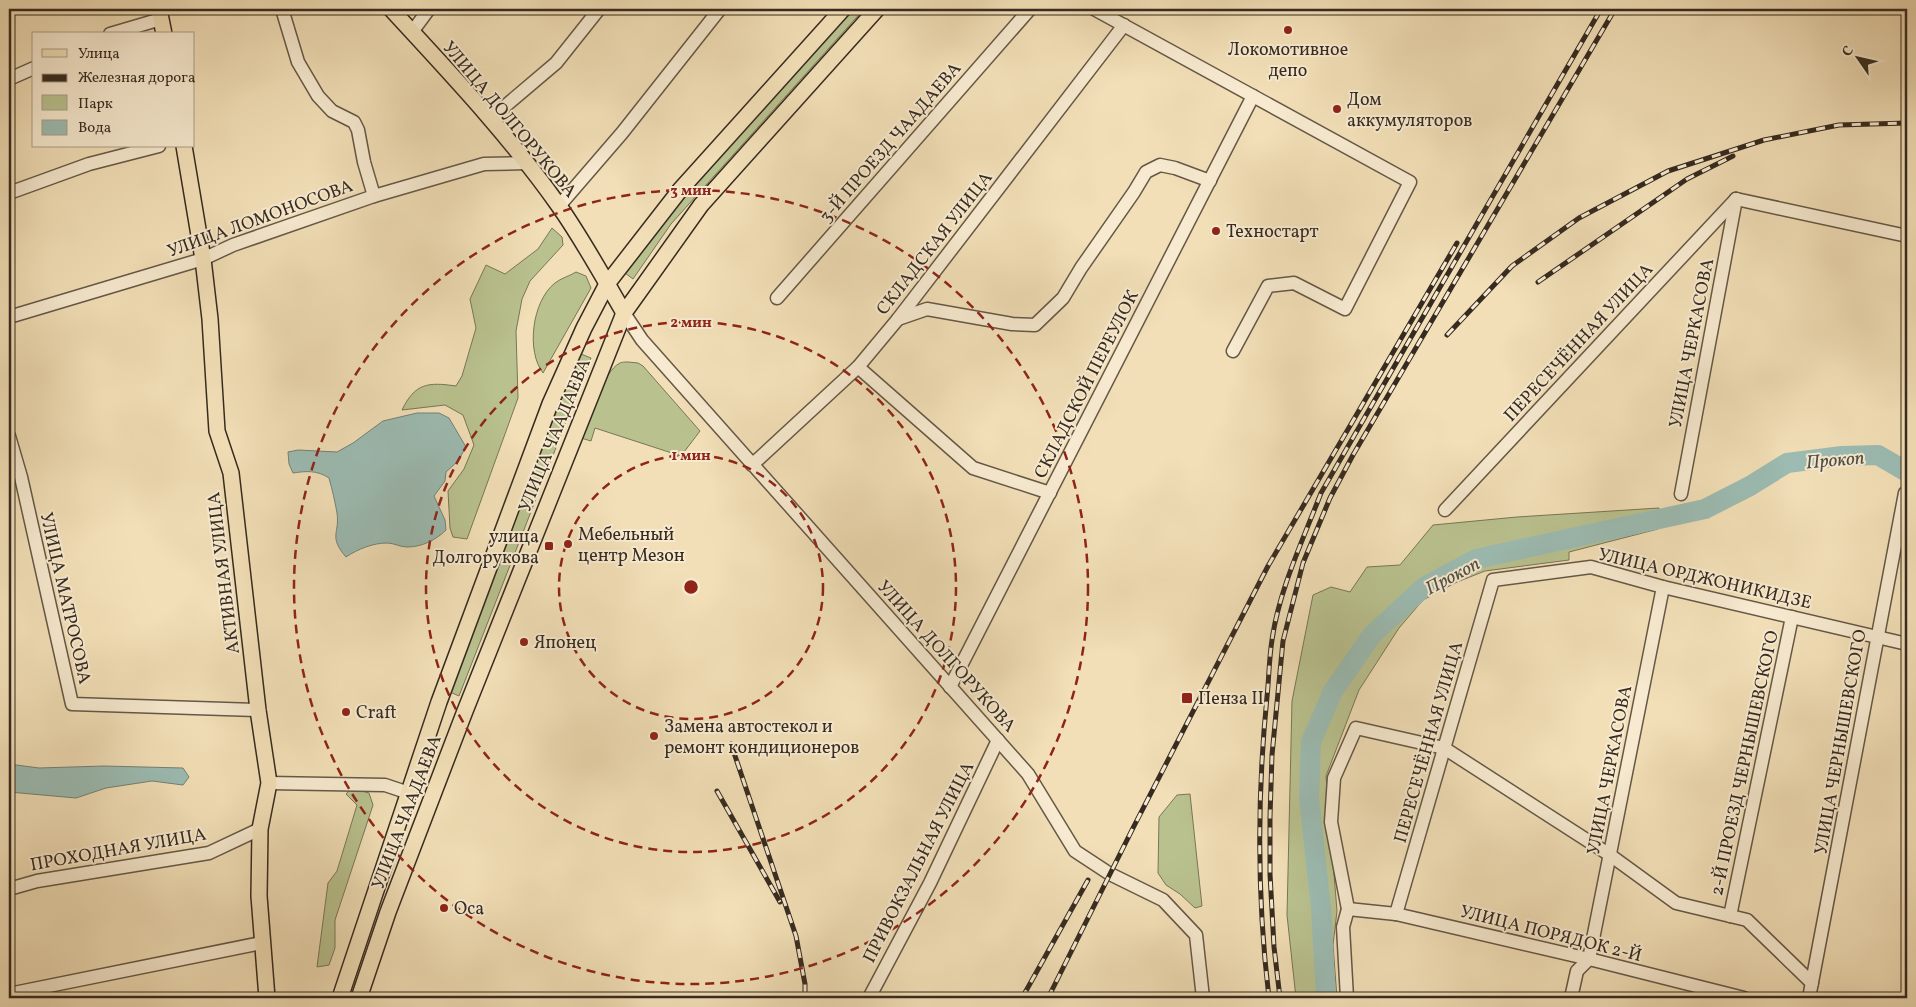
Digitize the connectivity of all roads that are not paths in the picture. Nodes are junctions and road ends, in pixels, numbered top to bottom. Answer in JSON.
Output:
{"nodes":[{"id":1,"x":282,"y":9,"type":"edge"},
{"id":2,"x":391,"y":9,"type":"edge"},
{"id":3,"x":429,"y":9,"type":"edge"},
{"id":4,"x":599,"y":9,"type":"edge"},
{"id":5,"x":720,"y":9,"type":"edge"},
{"id":6,"x":843,"y":9,"type":"edge"},
{"id":7,"x":877,"y":9,"type":"edge"},
{"id":8,"x":1030,"y":9,"type":"edge"},
{"id":9,"x":1094,"y":9,"type":"edge"},
{"id":10,"x":161,"y":21,"type":"edge"},
{"id":11,"x":1124,"y":26,"type":"junction"},
{"id":12,"x":118,"y":32,"type":"edge"},
{"id":13,"x":412,"y":32,"type":"junction"},
{"id":14,"x":32,"y":69,"type":"edge"},
{"id":15,"x":9,"y":79,"type":"edge"},
{"id":16,"x":1253,"y":96,"type":"junction"},
{"id":17,"x":490,"y":119,"type":"junction"},
{"id":18,"x":152,"y":148,"type":"edge"},
{"id":19,"x":184,"y":148,"type":"edge"},
{"id":20,"x":526,"y":163,"type":"junction"},
{"id":21,"x":1210,"y":181,"type":"junction"},
{"id":22,"x":9,"y":193,"type":"edge"},
{"id":23,"x":374,"y":196,"type":"junction"},
{"id":24,"x":1736,"y":199,"type":"junction"},
{"id":25,"x":559,"y":206,"type":"junction"},
{"id":26,"x":1907,"y":236,"type":"edge"},
{"id":27,"x":204,"y":259,"type":"junction"},
{"id":28,"x":607,"y":284,"type":"junction"},
{"id":29,"x":777,"y":298,"type":"dead end"},
{"id":30,"x":624,"y":314,"type":"junction"},
{"id":31,"x":9,"y":317,"type":"edge"},
{"id":32,"x":898,"y":319,"type":"junction"},
{"id":33,"x":1233,"y":351,"type":"dead end"},
{"id":34,"x":858,"y":367,"type":"junction"},
{"id":35,"x":9,"y":436,"type":"edge"},
{"id":36,"x":752,"y":465,"type":"junction"},
{"id":37,"x":15,"y":478,"type":"edge"},
{"id":38,"x":1050,"y":493,"type":"junction"},
{"id":39,"x":1905,"y":493,"type":"dead end"},
{"id":40,"x":1681,"y":494,"type":"dead end"},
{"id":41,"x":1445,"y":510,"type":"dead end"},
{"id":42,"x":1493,"y":580,"type":"joint"},
{"id":43,"x":1663,"y":587,"type":"junction"},
{"id":44,"x":1792,"y":617,"type":"junction"},
{"id":45,"x":1877,"y":636,"type":"junction"},
{"id":46,"x":1907,"y":644,"type":"edge"},
{"id":47,"x":950,"y":687,"type":"junction"},
{"id":48,"x":439,"y":702,"type":"junction"},
{"id":49,"x":258,"y":710,"type":"junction"},
{"id":50,"x":466,"y":711,"type":"junction"},
{"id":51,"x":998,"y":740,"type":"junction"},
{"id":52,"x":1444,"y":748,"type":"junction"},
{"id":53,"x":269,"y":783,"type":"junction"},
{"id":54,"x":409,"y":793,"type":"junction"},
{"id":55,"x":260,"y":829,"type":"junction"},
{"id":56,"x":1610,"y":854,"type":"junction"},
{"id":57,"x":9,"y":890,"type":"edge"},
{"id":58,"x":1348,"y":909,"type":"junction"},
{"id":59,"x":1396,"y":914,"type":"junction"},
{"id":60,"x":1730,"y":916,"type":"junction"},
{"id":61,"x":261,"y":943,"type":"junction"},
{"id":62,"x":1589,"y":959,"type":"junction"},
{"id":63,"x":1812,"y":983,"type":"junction"},
{"id":64,"x":9,"y":994,"type":"edge"},
{"id":65,"x":267,"y":998,"type":"edge"},
{"id":66,"x":340,"y":998,"type":"edge"},
{"id":67,"x":359,"y":998,"type":"edge"},
{"id":68,"x":869,"y":998,"type":"edge"},
{"id":69,"x":1203,"y":998,"type":"edge"},
{"id":70,"x":1347,"y":998,"type":"edge"},
{"id":71,"x":1571,"y":998,"type":"edge"},
{"id":72,"x":1744,"y":998,"type":"edge"},
{"id":73,"x":1809,"y":998,"type":"edge"}],
"edges":[{"from":1,"to":23,"type":"street"},
{"from":2,"to":13,"type":"main road","name":"УЛИЦА ДОЛГОРУКОВА"},
{"from":3,"to":13,"type":"street"},
{"from":4,"to":17,"type":"street"},
{"from":5,"to":25,"type":"street"},
{"from":6,"to":28,"type":"main road","name":"УЛИЦА ЧААДАЕВА"},
{"from":7,"to":30,"type":"main road","name":"УЛИЦА ЧААДАЕВА"},
{"from":8,"to":29,"type":"street","name":"3-Й ПРОЕЗД ЧААДАЕВА"},
{"from":9,"to":11,"type":"street"},
{"from":10,"to":12,"type":"street"},
{"from":11,"to":16,"type":"street"},
{"from":11,"to":32,"type":"street","name":"СКЛАДСКАЯ УЛИЦА"},
{"from":13,"to":17,"type":"main road","name":"УЛИЦА ДОЛГОРУКОВА"},
{"from":14,"to":15,"type":"street"},
{"from":16,"to":21,"type":"street","name":"СКЛАДСКОЙ ПЕРЕУЛОК"},
{"from":16,"to":33,"type":"street"},
{"from":17,"to":20,"type":"main road","name":"УЛИЦА ДОЛГОРУКОВА"},
{"from":18,"to":22,"type":"street"},
{"from":19,"to":27,"type":"main road","name":"АКТИВНАЯ УЛИЦА"},
{"from":20,"to":23,"type":"street","name":"УЛИЦА ЛОМОНОСОВА"},
{"from":20,"to":25,"type":"main road","name":"УЛИЦА ДОЛГОРУКОВА"},
{"from":21,"to":32,"type":"street"},
{"from":21,"to":38,"type":"street","name":"СКЛАДСКОЙ ПЕРЕУЛОК"},
{"from":23,"to":27,"type":"street","name":"УЛИЦА ЛОМОНОСОВА"},
{"from":24,"to":26,"type":"street"},
{"from":24,"to":40,"type":"street","name":"УЛИЦА ЧЕРКАСОВА"},
{"from":24,"to":41,"type":"street","name":"ПЕРЕСЕЧЁННАЯ УЛИЦА"},
{"from":25,"to":28,"type":"main road","name":"УЛИЦА ДОЛГОРУКОВА"},
{"from":27,"to":31,"type":"street","name":"УЛИЦА ЛОМОНОСОВА"},
{"from":27,"to":49,"type":"main road","name":"АКТИВНАЯ УЛИЦА"},
{"from":28,"to":30,"type":"main road","name":"УЛИЦА ДОЛГОРУКОВА"},
{"from":28,"to":48,"type":"main road","name":"УЛИЦА ЧААДАЕВА"},
{"from":30,"to":36,"type":"street","name":"УЛИЦА ДОЛГОРУКОВА"},
{"from":30,"to":50,"type":"main road","name":"УЛИЦА ЧААДАЕВА"},
{"from":32,"to":34,"type":"street","name":"СКЛАДСКАЯ УЛИЦА"},
{"from":34,"to":36,"type":"street","name":"СКЛАДСКАЯ УЛИЦА"},
{"from":34,"to":38,"type":"street"},
{"from":35,"to":37,"type":"street","name":"УЛИЦА МАТРОСОВА"},
{"from":36,"to":47,"type":"street","name":"УЛИЦА ДОЛГОРУКОВА"},
{"from":37,"to":49,"type":"street","name":"УЛИЦА МАТРОСОВА"},
{"from":38,"to":47,"type":"street","name":"СКЛАДСКОЙ ПЕРЕУЛОК"},
{"from":39,"to":45,"type":"street","name":"УЛИЦА ЧЕРНЫШЕВСКОГО"},
{"from":42,"to":43,"type":"street","name":"УЛИЦА ОРДЖОНИКИДЗЕ"},
{"from":42,"to":52,"type":"street","name":"ПЕРЕСЕЧЁННАЯ УЛИЦА"},
{"from":43,"to":44,"type":"street","name":"УЛИЦА ОРДЖОНИКИДЗЕ"},
{"from":43,"to":56,"type":"street","name":"УЛИЦА ЧЕРКАСОВА"},
{"from":44,"to":45,"type":"street","name":"УЛИЦА ОРДЖОНИКИДЗЕ"},
{"from":44,"to":60,"type":"street","name":"2-Й ПРОЕЗД ЧЕРНЫШЕВСКОГО"},
{"from":45,"to":46,"type":"street","name":"УЛИЦА ОРДЖОНИКИДЗЕ"},
{"from":45,"to":63,"type":"street","name":"УЛИЦА ЧЕРНЫШЕВСКОГО"},
{"from":47,"to":51,"type":"street","name":"УЛИЦА ДОЛГОРУКОВА"},
{"from":48,"to":50,"type":"main road"},
{"from":48,"to":54,"type":"main road","name":"УЛИЦА ЧААДАЕВА"},
{"from":49,"to":53,"type":"main road","name":"АКТИВНАЯ УЛИЦА"},
{"from":50,"to":67,"type":"main road","name":"УЛИЦА ЧААДАЕВА"},
{"from":51,"to":68,"type":"street","name":"ПРИВОКЗАЛЬНАЯ УЛИЦА"},
{"from":51,"to":69,"type":"street","name":"УЛИЦА ДОЛГОРУКОВА"},
{"from":52,"to":56,"type":"street"},
{"from":52,"to":58,"type":"street"},
{"from":52,"to":59,"type":"street","name":"ПЕРЕСЕЧЁННАЯ УЛИЦА"},
{"from":53,"to":54,"type":"street"},
{"from":53,"to":55,"type":"main road","name":"АКТИВНАЯ УЛИЦА"},
{"from":54,"to":66,"type":"main road","name":"УЛИЦА ЧААДАЕВА"},
{"from":55,"to":57,"type":"street","name":"ПРОХОДНАЯ УЛИЦА"},
{"from":55,"to":61,"type":"main road","name":"АКТИВНАЯ УЛИЦА"},
{"from":56,"to":60,"type":"street"},
{"from":56,"to":62,"type":"street","name":"УЛИЦА ЧЕРКАСОВА"},
{"from":58,"to":59,"type":"street","name":"УЛИЦА ПОРЯДОК 2-Й"},
{"from":58,"to":70,"type":"street"},
{"from":59,"to":62,"type":"street","name":"УЛИЦА ПОРЯДОК 2-Й"},
{"from":60,"to":63,"type":"street"},
{"from":61,"to":64,"type":"street"},
{"from":61,"to":65,"type":"main road","name":"АКТИВНАЯ УЛИЦА"},
{"from":62,"to":71,"type":"street"},
{"from":62,"to":72,"type":"street","name":"УЛИЦА ПОРЯДОК 2-Й"},
{"from":63,"to":73,"type":"street","name":"УЛИЦА ЧЕРНЫШЕВСКОГО"}]}
